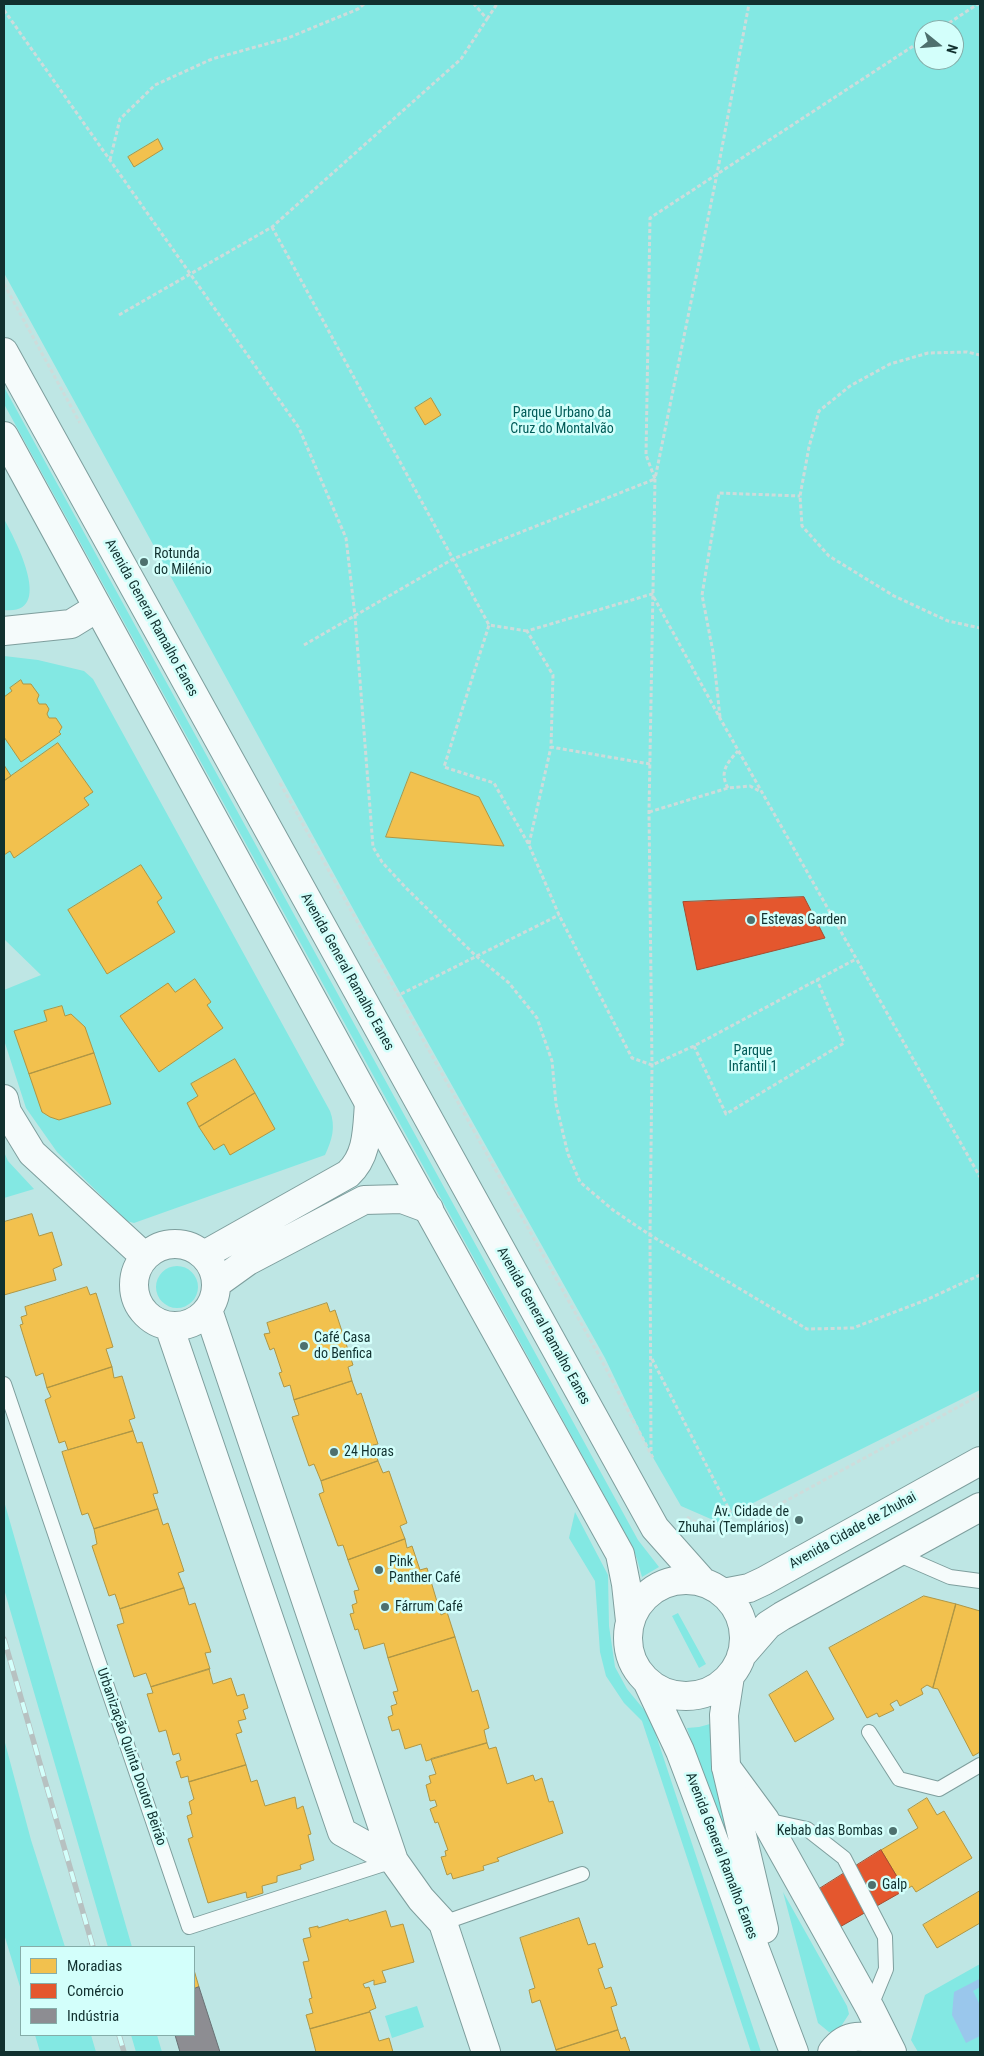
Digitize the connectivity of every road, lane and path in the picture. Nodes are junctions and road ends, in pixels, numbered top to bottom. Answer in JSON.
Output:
{"nodes":[{"id":1,"x":364,"y":4,"type":"edge"},
{"id":2,"x":474,"y":4,"type":"edge"},
{"id":3,"x":497,"y":4,"type":"edge"},
{"id":4,"x":749,"y":4,"type":"edge"},
{"id":5,"x":978,"y":4,"type":"edge"},
{"id":6,"x":4,"y":10,"type":"edge"},
{"id":7,"x":488,"y":19,"type":"junction"},
{"id":8,"x":953,"y":20,"type":"edge"},
{"id":9,"x":914,"y":46,"type":"edge"},
{"id":10,"x":110,"y":161,"type":"junction"},
{"id":11,"x":717,"y":174,"type":"junction"},
{"id":12,"x":272,"y":227,"type":"junction"},
{"id":13,"x":190,"y":273,"type":"junction"},
{"id":14,"x":4,"y":284,"type":"edge"},
{"id":15,"x":119,"y":315,"type":"dead end"},
{"id":16,"x":4,"y":352,"type":"edge"},
{"id":17,"x":980,"y":355,"type":"edge"},
{"id":18,"x":81,"y":423,"type":"dead end"},
{"id":19,"x":4,"y":436,"type":"edge"},
{"id":20,"x":655,"y":479,"type":"junction"},
{"id":21,"x":800,"y":496,"type":"junction"},
{"id":22,"x":453,"y":559,"type":"junction"},
{"id":23,"x":652,"y":594,"type":"junction"},
{"id":24,"x":97,"y":608,"type":"junction"},
{"id":25,"x":354,"y":616,"type":"junction"},
{"id":26,"x":489,"y":625,"type":"junction"},
{"id":27,"x":980,"y":628,"type":"edge"},
{"id":28,"x":4,"y":631,"type":"edge"},
{"id":29,"x":527,"y":631,"type":"junction"},
{"id":30,"x":304,"y":645,"type":"dead end"},
{"id":31,"x":721,"y":720,"type":"junction"},
{"id":32,"x":551,"y":747,"type":"junction"},
{"id":33,"x":738,"y":751,"type":"junction"},
{"id":34,"x":650,"y":764,"type":"junction"},
{"id":35,"x":277,"y":778,"type":"dead end"},
{"id":36,"x":728,"y":788,"type":"junction"},
{"id":37,"x":761,"y":792,"type":"junction"},
{"id":38,"x":649,"y":812,"type":"junction"},
{"id":39,"x":529,"y":845,"type":"junction"},
{"id":40,"x":559,"y":915,"type":"junction"},
{"id":41,"x":475,"y":955,"type":"junction"},
{"id":42,"x":856,"y":959,"type":"junction"},
{"id":43,"x":817,"y":980,"type":"junction"},
{"id":44,"x":401,"y":994,"type":"dead end"},
{"id":45,"x":694,"y":1046,"type":"junction"},
{"id":46,"x":652,"y":1065,"type":"junction"},
{"id":47,"x":4,"y":1099,"type":"edge"},
{"id":48,"x":369,"y":1103,"type":"junction"},
{"id":49,"x":980,"y":1177,"type":"edge"},
{"id":50,"x":429,"y":1209,"type":"junction"},
{"id":51,"x":650,"y":1236,"type":"junction"},
{"id":52,"x":204,"y":1255,"type":"junction"},
{"id":53,"x":145,"y":1257,"type":"junction"},
{"id":54,"x":980,"y":1275,"type":"edge"},
{"id":55,"x":216,"y":1284,"type":"junction"},
{"id":56,"x":208,"y":1310,"type":"junction"},
{"id":57,"x":169,"y":1326,"type":"junction"},
{"id":58,"x":652,"y":1358,"type":"junction"},
{"id":59,"x":4,"y":1384,"type":"edge"},
{"id":60,"x":980,"y":1395,"type":"edge"},
{"id":61,"x":651,"y":1454,"type":"junction"},
{"id":62,"x":980,"y":1461,"type":"edge"},
{"id":63,"x":656,"y":1462,"type":"dead end"},
{"id":64,"x":980,"y":1507,"type":"edge"},
{"id":65,"x":683,"y":1513,"type":"dead end"},
{"id":66,"x":732,"y":1515,"type":"dead end"},
{"id":67,"x":897,"y":1554,"type":"junction"},
{"id":68,"x":980,"y":1581,"type":"edge"},
{"id":69,"x":713,"y":1588,"type":"junction"},
{"id":70,"x":630,"y":1621,"type":"junction"},
{"id":71,"x":736,"y":1666,"type":"junction"},
{"id":72,"x":648,"y":1683,"type":"junction"},
{"id":73,"x":869,"y":1732,"type":"dead end"},
{"id":74,"x":980,"y":1765,"type":"edge"},
{"id":75,"x":726,"y":1767,"type":"junction"},
{"id":76,"x":765,"y":1820,"type":"junction"},
{"id":77,"x":394,"y":1861,"type":"junction"},
{"id":78,"x":582,"y":1874,"type":"dead end"},
{"id":79,"x":443,"y":1923,"type":"junction"},
{"id":80,"x":870,"y":2008,"type":"junction"},
{"id":81,"x":791,"y":2042,"type":"edge"},
{"id":82,"x":889,"y":2047,"type":"edge"},
{"id":83,"x":835,"y":2048,"type":"edge"},
{"id":84,"x":486,"y":2052,"type":"edge"}],
"edges":[{"from":1,"to":10,"type":"path"},
{"from":2,"to":7,"type":"path"},
{"from":3,"to":7,"type":"path"},
{"from":4,"to":11,"type":"path"},
{"from":5,"to":8,"type":"path"},
{"from":6,"to":10,"type":"path"},
{"from":7,"to":12,"type":"path"},
{"from":9,"to":11,"type":"path"},
{"from":10,"to":13,"type":"path"},
{"from":11,"to":20,"type":"path"},
{"from":11,"to":20,"type":"path"},
{"from":12,"to":13,"type":"path"},
{"from":12,"to":22,"type":"path"},
{"from":13,"to":15,"type":"path"},
{"from":13,"to":25,"type":"path"},
{"from":14,"to":18,"type":"path"},
{"from":16,"to":69,"type":"main road","name":"Avenida General Ramalho Eanes"},
{"from":17,"to":21,"type":"path"},
{"from":19,"to":24,"type":"main road"},
{"from":20,"to":22,"type":"path"},
{"from":20,"to":23,"type":"path"},
{"from":21,"to":27,"type":"path"},
{"from":21,"to":31,"type":"path"},
{"from":22,"to":25,"type":"path"},
{"from":22,"to":26,"type":"path"},
{"from":23,"to":29,"type":"path"},
{"from":23,"to":31,"type":"path"},
{"from":23,"to":34,"type":"path"},
{"from":24,"to":28,"type":"main road"},
{"from":24,"to":48,"type":"main road"},
{"from":25,"to":30,"type":"path"},
{"from":25,"to":41,"type":"path"},
{"from":26,"to":29,"type":"path"},
{"from":26,"to":39,"type":"path"},
{"from":29,"to":32,"type":"path"},
{"from":31,"to":33,"type":"path"},
{"from":32,"to":34,"type":"path"},
{"from":32,"to":39,"type":"path"},
{"from":33,"to":36,"type":"path"},
{"from":33,"to":37,"type":"path"},
{"from":34,"to":38,"type":"path"},
{"from":35,"to":61,"type":"path"},
{"from":36,"to":37,"type":"path"},
{"from":36,"to":38,"type":"path"},
{"from":37,"to":42,"type":"path"},
{"from":38,"to":46,"type":"path"},
{"from":39,"to":40,"type":"path"},
{"from":40,"to":41,"type":"path"},
{"from":40,"to":46,"type":"path"},
{"from":41,"to":44,"type":"path"},
{"from":41,"to":51,"type":"path"},
{"from":42,"to":43,"type":"path"},
{"from":42,"to":49,"type":"path"},
{"from":43,"to":45,"type":"path"},
{"from":43,"to":45,"type":"path"},
{"from":45,"to":46,"type":"path"},
{"from":46,"to":51,"type":"path"},
{"from":47,"to":53,"type":"main road"},
{"from":48,"to":50,"type":"main road"},
{"from":48,"to":52,"type":"main road"},
{"from":50,"to":55,"type":"main road"},
{"from":50,"to":70,"type":"main road"},
{"from":51,"to":54,"type":"path"},
{"from":51,"to":58,"type":"path"},
{"from":52,"to":53,"type":"main road"},
{"from":52,"to":55,"type":"main road"},
{"from":53,"to":57,"type":"main road"},
{"from":55,"to":56,"type":"main road"},
{"from":56,"to":57,"type":"main road"},
{"from":56,"to":77,"type":"main road"},
{"from":57,"to":77,"type":"main road"},
{"from":58,"to":61,"type":"path"},
{"from":58,"to":66,"type":"path"},
{"from":59,"to":77,"type":"lane","name":"Urbanização Quinta Doutor Beirão"},
{"from":60,"to":65,"type":"path"},
{"from":61,"to":63,"type":"path"},
{"from":62,"to":69,"type":"main road","name":"Avenida Cidade de Zhuhai"},
{"from":64,"to":67,"type":"main road"},
{"from":67,"to":68,"type":"lane"},
{"from":67,"to":71,"type":"main road"},
{"from":69,"to":70,"type":"main road"},
{"from":69,"to":71,"type":"main road"},
{"from":70,"to":72,"type":"main road"},
{"from":71,"to":72,"type":"main road"},
{"from":71,"to":75,"type":"main road","name":"Avenida General Ramalho Eanes"},
{"from":72,"to":81,"type":"main road","name":"Avenida General Ramalho Eanes"},
{"from":73,"to":74,"type":"lane"},
{"from":75,"to":76,"type":"main road"},
{"from":75,"to":81,"type":"main road","name":"Avenida General Ramalho Eanes"},
{"from":76,"to":80,"type":"main road"},
{"from":76,"to":80,"type":"lane"},
{"from":77,"to":79,"type":"main road"},
{"from":78,"to":79,"type":"lane"},
{"from":79,"to":84,"type":"main road"},
{"from":80,"to":82,"type":"main road"},
{"from":80,"to":83,"type":"main road"},
{"from":82,"to":83,"type":"main road"}]}
